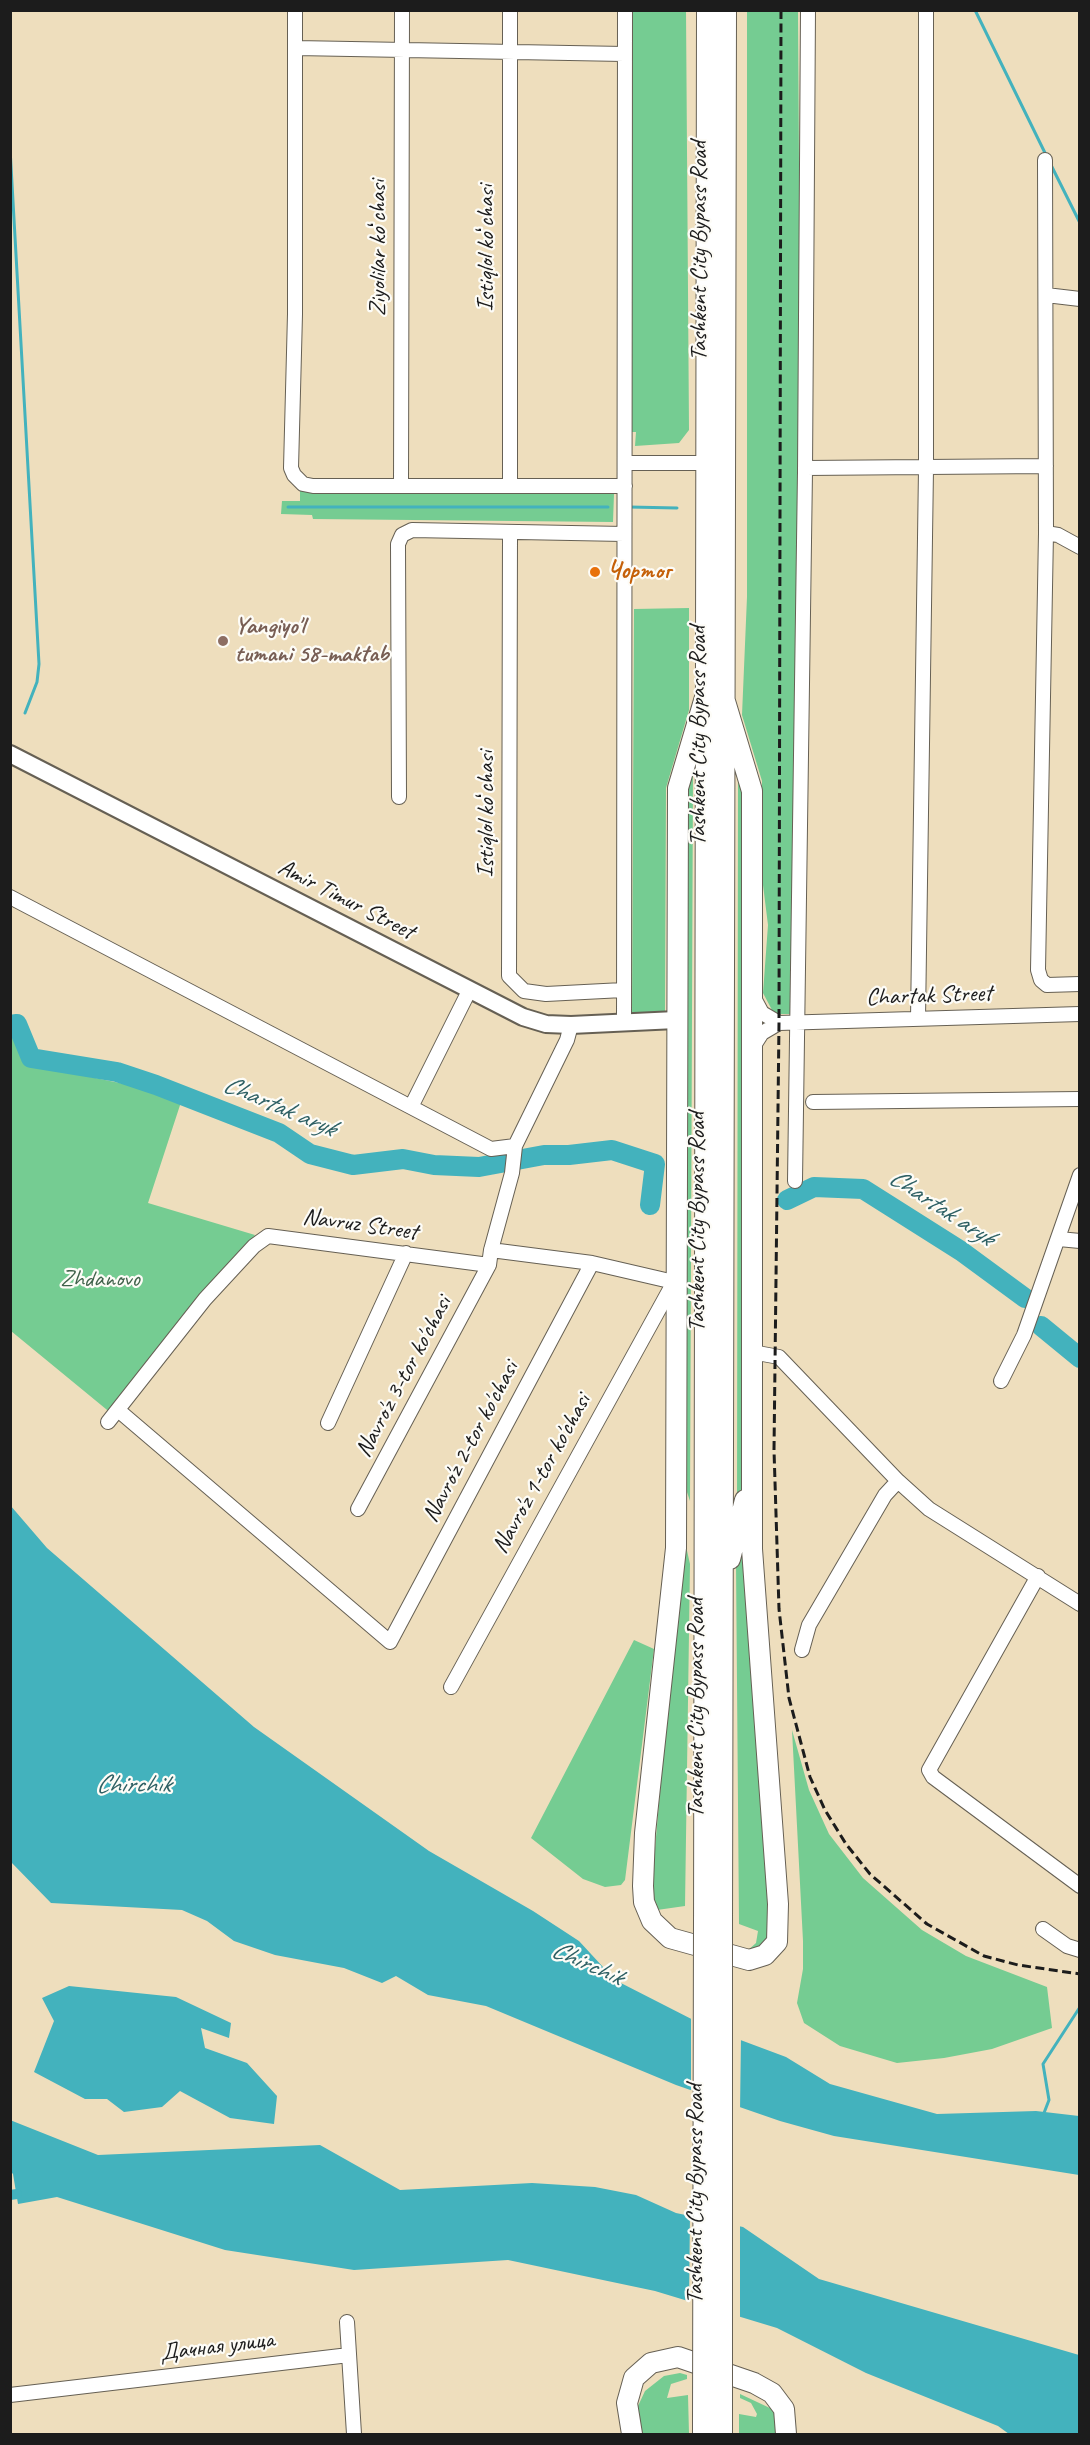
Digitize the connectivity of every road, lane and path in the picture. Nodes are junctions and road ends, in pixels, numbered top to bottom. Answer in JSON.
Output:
{"nodes":[{"id":1,"x":296,"y":10,"type":"edge"},
{"id":2,"x":402,"y":10,"type":"edge"},
{"id":3,"x":510,"y":10,"type":"edge"},
{"id":4,"x":625,"y":10,"type":"edge"},
{"id":5,"x":707,"y":10,"type":"edge"},
{"id":6,"x":726,"y":10,"type":"edge"},
{"id":7,"x":808,"y":10,"type":"edge"},
{"id":8,"x":926,"y":10,"type":"edge"},
{"id":9,"x":296,"y":48,"type":"junction"},
{"id":10,"x":402,"y":51,"type":"junction"},
{"id":11,"x":510,"y":52,"type":"junction"},
{"id":12,"x":624,"y":54,"type":"junction"},
{"id":13,"x":1045,"y":160,"type":"dead end"},
{"id":14,"x":1046,"y":295,"type":"junction"},
{"id":15,"x":1080,"y":299,"type":"edge"},
{"id":16,"x":625,"y":463,"type":"junction"},
{"id":17,"x":706,"y":463,"type":"junction"},
{"id":18,"x":726,"y":463,"type":"junction"},
{"id":19,"x":1046,"y":466,"type":"junction"},
{"id":20,"x":805,"y":468,"type":"junction"},
{"id":21,"x":926,"y":469,"type":"junction"},
{"id":22,"x":401,"y":486,"type":"junction"},
{"id":23,"x":510,"y":486,"type":"junction"},
{"id":24,"x":625,"y":486,"type":"junction"},
{"id":25,"x":510,"y":532,"type":"junction"},
{"id":26,"x":1046,"y":533,"type":"junction"},
{"id":27,"x":624,"y":534,"type":"junction"},
{"id":28,"x":1080,"y":547,"type":"edge"},
{"id":29,"x":715,"y":696,"type":"junction"},
{"id":30,"x":10,"y":754,"type":"edge"},
{"id":31,"x":399,"y":797,"type":"dead end"},
{"id":32,"x":10,"y":897,"type":"edge"},
{"id":33,"x":1080,"y":984,"type":"edge"},
{"id":34,"x":623,"y":990,"type":"junction"},
{"id":35,"x":752,"y":990,"type":"junction"},
{"id":36,"x":469,"y":991,"type":"junction"},
{"id":37,"x":1080,"y":1014,"type":"edge"},
{"id":38,"x":918,"y":1019,"type":"junction"},
{"id":39,"x":676,"y":1020,"type":"junction"},
{"id":40,"x":624,"y":1023,"type":"junction"},
{"id":41,"x":779,"y":1023,"type":"junction"},
{"id":42,"x":797,"y":1023,"type":"junction"},
{"id":43,"x":571,"y":1025,"type":"junction"},
{"id":44,"x":752,"y":1055,"type":"junction"},
{"id":45,"x":1080,"y":1099,"type":"edge"},
{"id":46,"x":813,"y":1102,"type":"dead end"},
{"id":47,"x":412,"y":1105,"type":"junction"},
{"id":48,"x":514,"y":1149,"type":"junction"},
{"id":49,"x":1080,"y":1175,"type":"edge"},
{"id":50,"x":795,"y":1180,"type":"dead end"},
{"id":51,"x":1059,"y":1239,"type":"junction"},
{"id":52,"x":1080,"y":1241,"type":"edge"},
{"id":53,"x":492,"y":1250,"type":"junction"},
{"id":54,"x":406,"y":1254,"type":"junction"},
{"id":55,"x":592,"y":1263,"type":"junction"},
{"id":56,"x":489,"y":1265,"type":"junction"},
{"id":57,"x":674,"y":1282,"type":"junction"},
{"id":58,"x":752,"y":1352,"type":"junction"},
{"id":59,"x":1001,"y":1381,"type":"dead end"},
{"id":60,"x":118,"y":1410,"type":"junction"},
{"id":61,"x":108,"y":1422,"type":"dead end"},
{"id":62,"x":328,"y":1423,"type":"dead end"},
{"id":63,"x":675,"y":1473,"type":"junction"},
{"id":64,"x":752,"y":1474,"type":"junction"},
{"id":65,"x":898,"y":1481,"type":"junction"},
{"id":66,"x":358,"y":1509,"type":"dead end"},
{"id":67,"x":1038,"y":1576,"type":"junction"},
{"id":68,"x":714,"y":1588,"type":"junction"},
{"id":69,"x":1080,"y":1604,"type":"edge"},
{"id":70,"x":802,"y":1650,"type":"dead end"},
{"id":71,"x":451,"y":1687,"type":"dead end"},
{"id":72,"x":1080,"y":1886,"type":"edge"},
{"id":73,"x":1043,"y":1929,"type":"dead end"},
{"id":74,"x":1080,"y":1950,"type":"edge"},
{"id":75,"x":346,"y":2322,"type":"dead end"},
{"id":76,"x":349,"y":2355,"type":"junction"},
{"id":77,"x":10,"y":2395,"type":"edge"},
{"id":78,"x":712,"y":2426,"type":"edge"},
{"id":79,"x":354,"y":2434,"type":"edge"},
{"id":80,"x":632,"y":2434,"type":"edge"},
{"id":81,"x":786,"y":2434,"type":"edge"}],
"edges":[{"from":1,"to":9,"type":"street"},
{"from":2,"to":10,"type":"street","name":"Ziyolilar koʻchasi"},
{"from":3,"to":11,"type":"street","name":"Istiqlol koʻchasi"},
{"from":4,"to":12,"type":"street"},
{"from":5,"to":17,"type":"highway","name":"Tashkent City Bypass Road"},
{"from":6,"to":18,"type":"highway","name":"Tashkent City Bypass Road"},
{"from":7,"to":20,"type":"street"},
{"from":8,"to":21,"type":"street"},
{"from":9,"to":10,"type":"street"},
{"from":9,"to":22,"type":"street"},
{"from":10,"to":11,"type":"street"},
{"from":10,"to":22,"type":"street","name":"Ziyolilar koʻchasi"},
{"from":11,"to":12,"type":"street"},
{"from":11,"to":23,"type":"street","name":"Istiqlol koʻchasi"},
{"from":12,"to":16,"type":"street"},
{"from":13,"to":14,"type":"street"},
{"from":14,"to":15,"type":"street"},
{"from":14,"to":19,"type":"street"},
{"from":16,"to":17,"type":"street"},
{"from":16,"to":24,"type":"street"},
{"from":17,"to":18,"type":"highway"},
{"from":17,"to":29,"type":"highway","name":"Tashkent City Bypass Road"},
{"from":18,"to":29,"type":"highway","name":"Tashkent City Bypass Road"},
{"from":19,"to":21,"type":"street"},
{"from":19,"to":26,"type":"street"},
{"from":20,"to":21,"type":"street"},
{"from":20,"to":42,"type":"street"},
{"from":21,"to":38,"type":"street"},
{"from":22,"to":23,"type":"street"},
{"from":23,"to":24,"type":"street"},
{"from":24,"to":27,"type":"street"},
{"from":25,"to":27,"type":"street"},
{"from":25,"to":31,"type":"street"},
{"from":25,"to":34,"type":"street","name":"Istiqlol koʻchasi"},
{"from":26,"to":28,"type":"street"},
{"from":26,"to":33,"type":"street"},
{"from":27,"to":34,"type":"street"},
{"from":29,"to":35,"type":"highway"},
{"from":29,"to":39,"type":"highway"},
{"from":29,"to":68,"type":"highway","name":"Tashkent City Bypass Road"},
{"from":30,"to":36,"type":"main road","name":"Amir Timur Street"},
{"from":32,"to":47,"type":"street"},
{"from":34,"to":40,"type":"street"},
{"from":35,"to":41,"type":"street"},
{"from":35,"to":44,"type":"highway"},
{"from":36,"to":43,"type":"main road","name":"Amir Timur Street"},
{"from":36,"to":47,"type":"street"},
{"from":37,"to":38,"type":"street","name":"Chartak Street"},
{"from":38,"to":42,"type":"street","name":"Chartak Street"},
{"from":39,"to":40,"type":"main road","name":"Amir Timur Street"},
{"from":39,"to":57,"type":"highway"},
{"from":40,"to":43,"type":"main road","name":"Amir Timur Street"},
{"from":41,"to":42,"type":"street","name":"Chartak Street"},
{"from":41,"to":44,"type":"street"},
{"from":42,"to":50,"type":"street"},
{"from":43,"to":48,"type":"street"},
{"from":44,"to":58,"type":"highway"},
{"from":45,"to":46,"type":"street"},
{"from":47,"to":48,"type":"street"},
{"from":48,"to":53,"type":"street"},
{"from":49,"to":51,"type":"street"},
{"from":51,"to":52,"type":"street"},
{"from":51,"to":59,"type":"street"},
{"from":53,"to":55,"type":"street"},
{"from":53,"to":56,"type":"street"},
{"from":54,"to":56,"type":"street","name":"Navruz Street"},
{"from":54,"to":60,"type":"street","name":"Navruz Street"},
{"from":54,"to":62,"type":"street"},
{"from":55,"to":57,"type":"street"},
{"from":55,"to":60,"type":"street","name":"Navro'z 2-tor ko'chasi"},
{"from":56,"to":66,"type":"street","name":"Navro'z 3-tor ko'chasi"},
{"from":57,"to":63,"type":"highway"},
{"from":57,"to":71,"type":"street","name":"Navro'z 1-tor ko'chasi"},
{"from":58,"to":64,"type":"highway"},
{"from":58,"to":65,"type":"street"},
{"from":60,"to":61,"type":"street","name":"Navruz Street"},
{"from":63,"to":64,"type":"highway"},
{"from":63,"to":68,"type":"highway"},
{"from":64,"to":68,"type":"highway"},
{"from":65,"to":67,"type":"street"},
{"from":65,"to":70,"type":"street"},
{"from":67,"to":69,"type":"street"},
{"from":67,"to":72,"type":"street"},
{"from":68,"to":78,"type":"highway","name":"Tashkent City Bypass Road","bridge":true},
{"from":73,"to":74,"type":"street"},
{"from":75,"to":76,"type":"street"},
{"from":76,"to":77,"type":"street","name":"Дачная улица"},
{"from":76,"to":79,"type":"street"},
{"from":80,"to":81,"type":"highway"}]}
